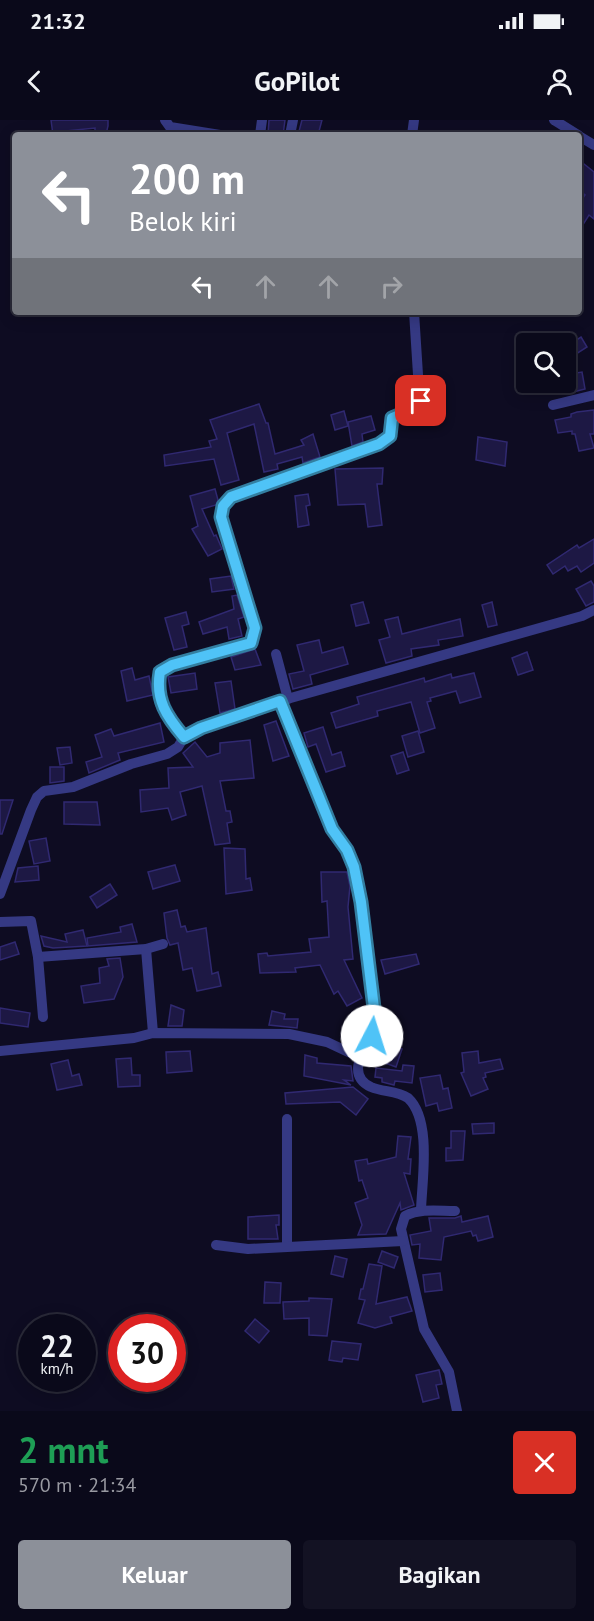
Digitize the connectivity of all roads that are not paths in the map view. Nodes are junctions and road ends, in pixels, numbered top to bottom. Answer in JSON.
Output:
{"nodes":[{"id":1,"x":165,"y":120,"type":"edge"},
{"id":2,"x":554,"y":120,"type":"edge"},
{"id":3,"x":202,"y":132,"type":"edge"},
{"id":4,"x":573,"y":132,"type":"edge"},
{"id":5,"x":414,"y":315,"type":"edge"},
{"id":6,"x":594,"y":395,"type":"edge"},
{"id":7,"x":553,"y":405,"type":"dead end"},
{"id":8,"x":594,"y":610,"type":"edge"},
{"id":9,"x":276,"y":654,"type":"dead end"},
{"id":10,"x":284,"y":700,"type":"junction"},
{"id":11,"x":184,"y":737,"type":"junction"},
{"id":12,"x":0,"y":852,"type":"edge"},
{"id":13,"x":12,"y":856,"type":"junction"},
{"id":14,"x":0,"y":894,"type":"edge"},
{"id":15,"x":0,"y":922,"type":"edge"},
{"id":16,"x":163,"y":944,"type":"dead end"},
{"id":17,"x":146,"y":949,"type":"junction"},
{"id":18,"x":38,"y":957,"type":"junction"},
{"id":19,"x":43,"y":1017,"type":"dead end"},
{"id":20,"x":153,"y":1033,"type":"junction"},
{"id":21,"x":0,"y":1051,"type":"edge"},
{"id":22,"x":359,"y":1058,"type":"junction"},
{"id":23,"x":287,"y":1119,"type":"dead end"},
{"id":24,"x":421,"y":1210,"type":"junction"},
{"id":25,"x":455,"y":1211,"type":"dead end"},
{"id":26,"x":403,"y":1241,"type":"junction"},
{"id":27,"x":216,"y":1245,"type":"dead end"},
{"id":28,"x":287,"y":1246,"type":"junction"},
{"id":29,"x":457,"y":1411,"type":"edge"}],
"edges":[{"from":1,"to":3,"type":"street"},
{"from":2,"to":4,"type":"street"},
{"from":5,"to":11,"type":"street"},
{"from":6,"to":7,"type":"street"},
{"from":8,"to":10,"type":"street"},
{"from":9,"to":10,"type":"street"},
{"from":10,"to":11,"type":"street"},
{"from":10,"to":22,"type":"street"},
{"from":11,"to":13,"type":"street"},
{"from":12,"to":13,"type":"street"},
{"from":13,"to":14,"type":"street"},
{"from":15,"to":18,"type":"street"},
{"from":16,"to":17,"type":"street"},
{"from":17,"to":18,"type":"street"},
{"from":17,"to":20,"type":"street"},
{"from":18,"to":19,"type":"street"},
{"from":20,"to":21,"type":"street"},
{"from":20,"to":22,"type":"street"},
{"from":22,"to":24,"type":"street"},
{"from":23,"to":28,"type":"street"},
{"from":24,"to":25,"type":"street"},
{"from":24,"to":26,"type":"street"},
{"from":26,"to":28,"type":"street"},
{"from":26,"to":29,"type":"street"},
{"from":27,"to":28,"type":"street"}]}
